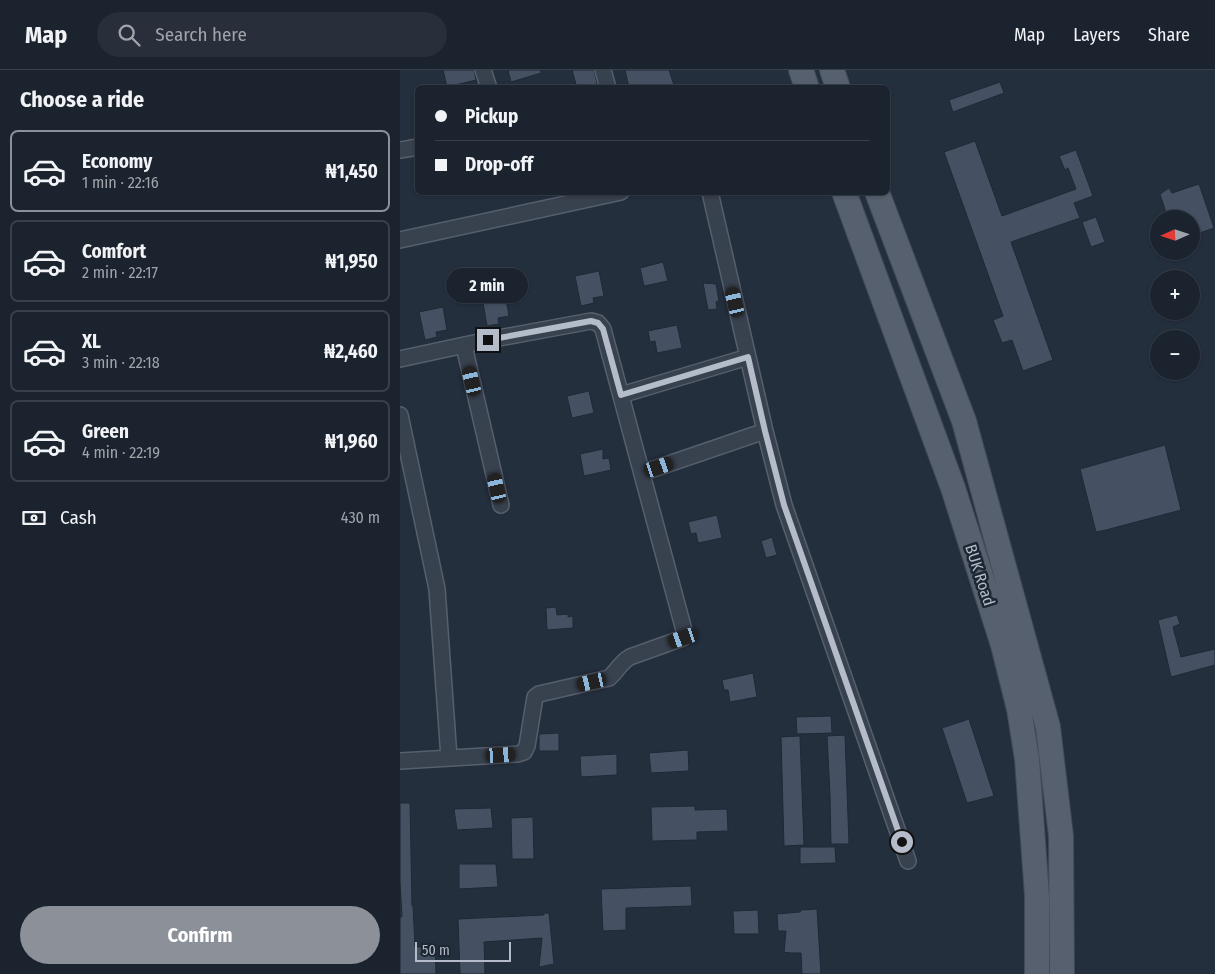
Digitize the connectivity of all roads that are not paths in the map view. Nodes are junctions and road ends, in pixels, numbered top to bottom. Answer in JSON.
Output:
{"nodes":[{"id":1,"x":483,"y":70,"type":"edge"},
{"id":2,"x":603,"y":70,"type":"edge"},
{"id":3,"x":801,"y":70,"type":"edge"},
{"id":4,"x":832,"y":70,"type":"edge"},
{"id":5,"x":488,"y":85,"type":"edge"},
{"id":6,"x":607,"y":85,"type":"edge"},
{"id":7,"x":806,"y":85,"type":"edge"},
{"id":8,"x":837,"y":85,"type":"edge"},
{"id":9,"x":415,"y":148,"type":"edge"},
{"id":10,"x":400,"y":150,"type":"edge"},
{"id":11,"x":607,"y":195,"type":"edge"},
{"id":12,"x":711,"y":195,"type":"edge"},
{"id":13,"x":845,"y":195,"type":"edge"},
{"id":14,"x":878,"y":195,"type":"edge"},
{"id":15,"x":400,"y":240,"type":"edge"},
{"id":16,"x":464,"y":346,"type":"junction"},
{"id":17,"x":748,"y":357,"type":"junction"},
{"id":18,"x":400,"y":360,"type":"edge"},
{"id":19,"x":621,"y":395,"type":"junction"},
{"id":20,"x":400,"y":415,"type":"edge"},
{"id":21,"x":765,"y":431,"type":"junction"},
{"id":22,"x":642,"y":473,"type":"junction"},
{"id":23,"x":501,"y":505,"type":"dead end"},
{"id":24,"x":449,"y":758,"type":"junction"},
{"id":25,"x":400,"y":761,"type":"edge"},
{"id":26,"x":908,"y":861,"type":"dead end"},
{"id":27,"x":1037,"y":974,"type":"edge"},
{"id":28,"x":1062,"y":974,"type":"edge"}],
"edges":[{"from":1,"to":5,"type":"street"},
{"from":2,"to":6,"type":"street"},
{"from":3,"to":7,"type":"main road"},
{"from":4,"to":8,"type":"main road"},
{"from":9,"to":10,"type":"street"},
{"from":11,"to":15,"type":"street"},
{"from":12,"to":17,"type":"street"},
{"from":13,"to":27,"type":"main road","name":"BUK Road"},
{"from":14,"to":28,"type":"main road","name":"BUK Road"},
{"from":16,"to":18,"type":"street"},
{"from":16,"to":19,"type":"street"},
{"from":16,"to":23,"type":"street"},
{"from":17,"to":19,"type":"street"},
{"from":17,"to":21,"type":"street"},
{"from":19,"to":22,"type":"street"},
{"from":20,"to":24,"type":"street"},
{"from":21,"to":22,"type":"street"},
{"from":21,"to":26,"type":"street"},
{"from":22,"to":24,"type":"street"},
{"from":24,"to":25,"type":"street"}]}
